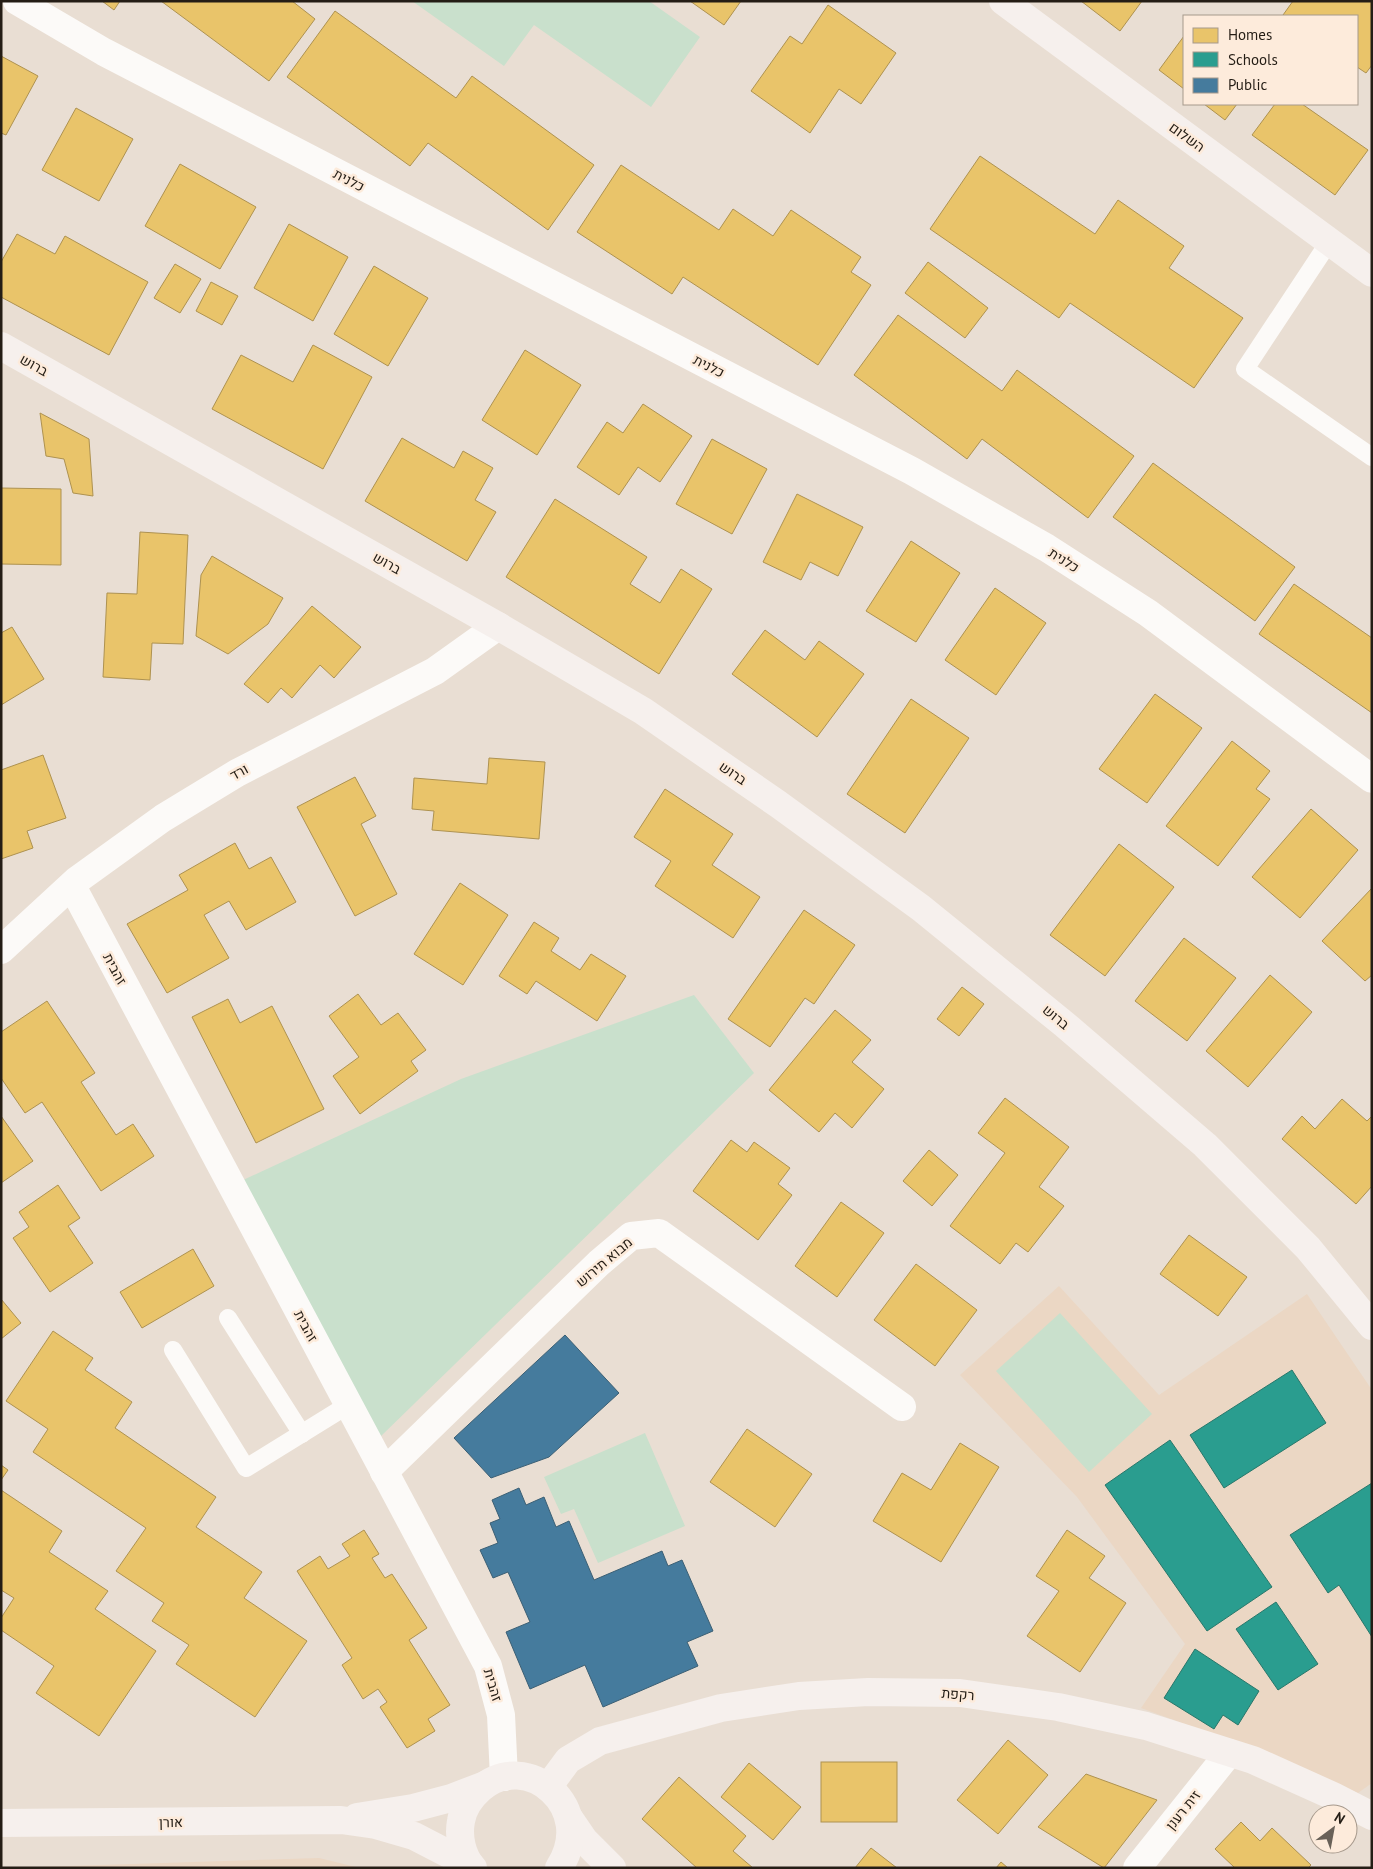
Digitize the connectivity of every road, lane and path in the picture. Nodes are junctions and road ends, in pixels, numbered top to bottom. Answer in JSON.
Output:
{"nodes":[{"id":1,"x":17,"y":1,"type":"edge"},
{"id":2,"x":1003,"y":1,"type":"edge"},
{"id":3,"x":1329,"y":242,"type":"junction"},
{"id":4,"x":1372,"y":273,"type":"edge"},
{"id":5,"x":1,"y":346,"type":"edge"},
{"id":6,"x":1372,"y":456,"type":"edge"},
{"id":7,"x":498,"y":626,"type":"junction"},
{"id":8,"x":1372,"y":779,"type":"edge"},
{"id":9,"x":72,"y":886,"type":"junction"},
{"id":10,"x":1,"y":950,"type":"edge"},
{"id":11,"x":228,"y":1318,"type":"dead end"},
{"id":12,"x":1372,"y":1326,"type":"edge"},
{"id":13,"x":173,"y":1350,"type":"dead end"},
{"id":14,"x":348,"y":1405,"type":"junction"},
{"id":15,"x":902,"y":1407,"type":"dead end"},
{"id":16,"x":302,"y":1434,"type":"junction"},
{"id":17,"x":384,"y":1472,"type":"junction"},
{"id":18,"x":1229,"y":1753,"type":"junction"},
{"id":19,"x":495,"y":1781,"type":"junction"},
{"id":20,"x":548,"y":1787,"type":"junction"},
{"id":21,"x":1372,"y":1816,"type":"edge"},
{"id":22,"x":569,"y":1818,"type":"junction"},
{"id":23,"x":341,"y":1820,"type":"junction"},
{"id":24,"x":1,"y":1823,"type":"edge"},
{"id":25,"x":472,"y":1866,"type":"edge"},
{"id":26,"x":558,"y":1868,"type":"edge"},
{"id":27,"x":612,"y":1868,"type":"edge"},
{"id":28,"x":1137,"y":1868,"type":"edge"}],
"edges":[{"from":1,"to":8,"type":"street","name":"כלנית"},
{"from":2,"to":3,"type":"street","name":"השלום"},
{"from":3,"to":4,"type":"street","name":"השלום"},
{"from":3,"to":6,"type":"lane"},
{"from":5,"to":7,"type":"street","name":"ברוש"},
{"from":7,"to":9,"type":"street","name":"ורד"},
{"from":7,"to":12,"type":"street","name":"ברוש"},
{"from":9,"to":10,"type":"street","name":"ורד"},
{"from":9,"to":14,"type":"street","name":"זהבית"},
{"from":11,"to":16,"type":"lane"},
{"from":13,"to":16,"type":"lane"},
{"from":14,"to":16,"type":"lane"},
{"from":14,"to":17,"type":"street","name":"זהבית"},
{"from":15,"to":17,"type":"street","name":"מבוא תירוש"},
{"from":17,"to":19,"type":"street","name":"זהבית"},
{"from":18,"to":20,"type":"street","name":"רקפת"},
{"from":18,"to":21,"type":"street","name":"רקפת"},
{"from":18,"to":28,"type":"street","name":"זית רענן"},
{"from":19,"to":20,"type":"street"},
{"from":19,"to":23,"type":"street","name":"אורן"},
{"from":19,"to":25,"type":"street"},
{"from":20,"to":22,"type":"street"},
{"from":22,"to":26,"type":"street"},
{"from":22,"to":27,"type":"street"},
{"from":23,"to":24,"type":"street","name":"אורן"},
{"from":23,"to":25,"type":"street","name":"אורן"}]}
